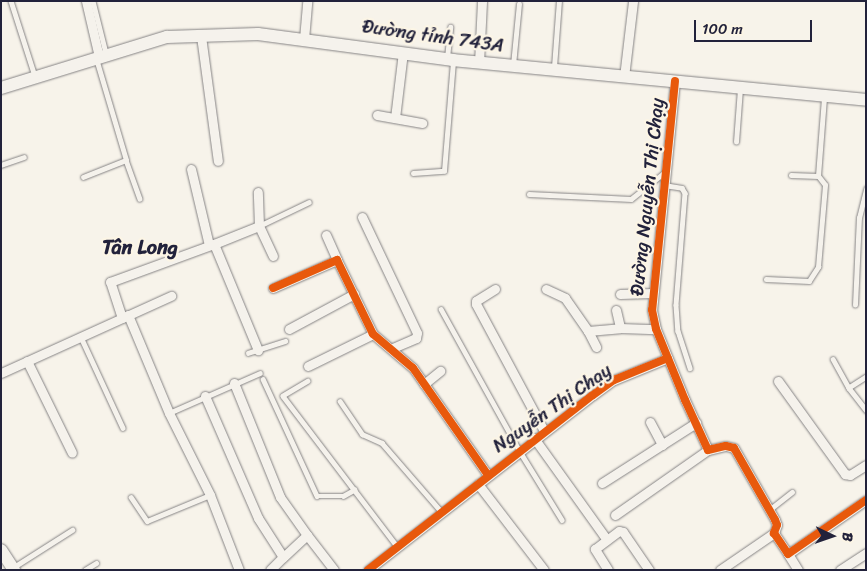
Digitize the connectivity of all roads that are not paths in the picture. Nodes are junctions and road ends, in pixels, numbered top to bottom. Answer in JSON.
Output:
{"nodes":[{"id":1,"x":11,"y":1,"type":"edge"},
{"id":2,"x":86,"y":1,"type":"edge"},
{"id":3,"x":93,"y":1,"type":"edge"},
{"id":4,"x":307,"y":1,"type":"edge"},
{"id":5,"x":482,"y":1,"type":"edge"},
{"id":6,"x":559,"y":1,"type":"edge"},
{"id":7,"x":633,"y":1,"type":"edge"},
{"id":8,"x":519,"y":4,"type":"dead end"},
{"id":9,"x":450,"y":27,"type":"dead end"},
{"id":10,"x":201,"y":36,"type":"junction"},
{"id":11,"x":304,"y":39,"type":"junction"},
{"id":12,"x":403,"y":52,"type":"junction"},
{"id":13,"x":101,"y":56,"type":"junction"},
{"id":14,"x":450,"y":60,"type":"junction"},
{"id":15,"x":479,"y":63,"type":"junction"},
{"id":16,"x":512,"y":66,"type":"junction"},
{"id":17,"x":554,"y":70,"type":"junction"},
{"id":18,"x":35,"y":77,"type":"junction"},
{"id":19,"x":624,"y":77,"type":"junction"},
{"id":20,"x":675,"y":81,"type":"junction"},
{"id":21,"x":740,"y":87,"type":"junction"},
{"id":22,"x":1,"y":88,"type":"edge"},
{"id":23,"x":825,"y":97,"type":"junction"},
{"id":24,"x":866,"y":100,"type":"edge"},
{"id":25,"x":377,"y":116,"type":"dead end"},
{"id":26,"x":395,"y":118,"type":"junction"},
{"id":27,"x":422,"y":123,"type":"dead end"},
{"id":28,"x":736,"y":142,"type":"dead end"},
{"id":29,"x":24,"y":156,"type":"dead end"},
{"id":30,"x":126,"y":160,"type":"junction"},
{"id":31,"x":218,"y":160,"type":"dead end"},
{"id":32,"x":1,"y":165,"type":"edge"},
{"id":33,"x":191,"y":169,"type":"dead end"},
{"id":34,"x":666,"y":172,"type":"junction"},
{"id":35,"x":413,"y":174,"type":"dead end"},
{"id":36,"x":791,"y":175,"type":"dead end"},
{"id":37,"x":818,"y":176,"type":"junction"},
{"id":38,"x":83,"y":177,"type":"dead end"},
{"id":39,"x":664,"y":185,"type":"junction"},
{"id":40,"x":866,"y":189,"type":"edge"},
{"id":41,"x":258,"y":192,"type":"dead end"},
{"id":42,"x":528,"y":194,"type":"dead end"},
{"id":43,"x":140,"y":199,"type":"dead end"},
{"id":44,"x":309,"y":202,"type":"dead end"},
{"id":45,"x":362,"y":217,"type":"dead end"},
{"id":46,"x":259,"y":226,"type":"junction"},
{"id":47,"x":326,"y":235,"type":"dead end"},
{"id":48,"x":211,"y":245,"type":"junction"},
{"id":49,"x":273,"y":256,"type":"dead end"},
{"id":50,"x":337,"y":260,"type":"junction"},
{"id":51,"x":766,"y":279,"type":"dead end"},
{"id":52,"x":273,"y":288,"type":"dead end"},
{"id":53,"x":496,"y":289,"type":"dead end"},
{"id":54,"x":546,"y":289,"type":"dead end"},
{"id":55,"x":652,"y":293,"type":"junction"},
{"id":56,"x":354,"y":294,"type":"junction"},
{"id":57,"x":620,"y":294,"type":"dead end"},
{"id":58,"x":171,"y":296,"type":"dead end"},
{"id":59,"x":855,"y":305,"type":"dead end"},
{"id":60,"x":442,"y":309,"type":"dead end"},
{"id":61,"x":616,"y":310,"type":"dead end"},
{"id":62,"x":125,"y":317,"type":"junction"},
{"id":63,"x":620,"y":328,"type":"junction"},
{"id":64,"x":288,"y":329,"type":"dead end"},
{"id":65,"x":656,"y":329,"type":"junction"},
{"id":66,"x":588,"y":332,"type":"junction"},
{"id":67,"x":373,"y":334,"type":"junction"},
{"id":68,"x":81,"y":337,"type":"junction"},
{"id":69,"x":285,"y":342,"type":"dead end"},
{"id":70,"x":596,"y":347,"type":"dead end"},
{"id":71,"x":393,"y":348,"type":"junction"},
{"id":72,"x":258,"y":350,"type":"junction"},
{"id":73,"x":248,"y":353,"type":"dead end"},
{"id":74,"x":668,"y":358,"type":"junction"},
{"id":75,"x":833,"y":359,"type":"dead end"},
{"id":76,"x":27,"y":361,"type":"junction"},
{"id":77,"x":308,"y":366,"type":"dead end"},
{"id":78,"x":690,"y":368,"type":"dead end"},
{"id":79,"x":440,"y":371,"type":"dead end"},
{"id":80,"x":1,"y":373,"type":"edge"},
{"id":81,"x":260,"y":373,"type":"dead end"},
{"id":82,"x":866,"y":377,"type":"edge"},
{"id":83,"x":263,"y":379,"type":"dead end"},
{"id":84,"x":778,"y":380,"type":"dead end"},
{"id":85,"x":308,"y":381,"type":"dead end"},
{"id":86,"x":234,"y":383,"type":"junction"},
{"id":87,"x":424,"y":384,"type":"junction"},
{"id":88,"x":849,"y":388,"type":"junction"},
{"id":89,"x":205,"y":396,"type":"junction"},
{"id":90,"x":283,"y":396,"type":"junction"},
{"id":91,"x":274,"y":400,"type":"junction"},
{"id":92,"x":340,"y":401,"type":"dead end"},
{"id":93,"x":866,"y":410,"type":"edge"},
{"id":94,"x":169,"y":413,"type":"junction"},
{"id":95,"x":650,"y":422,"type":"dead end"},
{"id":96,"x":696,"y":424,"type":"junction"},
{"id":97,"x":123,"y":428,"type":"dead end"},
{"id":98,"x":544,"y":430,"type":"junction"},
{"id":99,"x":534,"y":438,"type":"junction"},
{"id":100,"x":662,"y":445,"type":"junction"},
{"id":101,"x":519,"y":450,"type":"junction"},
{"id":102,"x":708,"y":450,"type":"junction"},
{"id":103,"x":72,"y":453,"type":"dead end"},
{"id":104,"x":866,"y":464,"type":"edge"},
{"id":105,"x":488,"y":474,"type":"junction"},
{"id":106,"x":478,"y":484,"type":"junction"},
{"id":107,"x":602,"y":484,"type":"dead end"},
{"id":108,"x":354,"y":490,"type":"junction"},
{"id":109,"x":792,"y":492,"type":"dead end"},
{"id":110,"x":210,"y":495,"type":"junction"},
{"id":111,"x":131,"y":497,"type":"dead end"},
{"id":112,"x":866,"y":500,"type":"edge"},
{"id":113,"x":768,"y":510,"type":"junction"},
{"id":114,"x":441,"y":511,"type":"junction"},
{"id":115,"x":615,"y":515,"type":"dead end"},
{"id":116,"x":562,"y":520,"type":"dead end"},
{"id":117,"x":72,"y":530,"type":"dead end"},
{"id":118,"x":774,"y":533,"type":"junction"},
{"id":119,"x":308,"y":534,"type":"junction"},
{"id":120,"x":607,"y":540,"type":"junction"},
{"id":121,"x":397,"y":546,"type":"junction"},
{"id":122,"x":1,"y":550,"type":"edge"},
{"id":123,"x":866,"y":553,"type":"edge"},
{"id":124,"x":788,"y":554,"type":"junction"},
{"id":125,"x":283,"y":557,"type":"junction"},
{"id":126,"x":96,"y":563,"type":"dead end"},
{"id":127,"x":13,"y":569,"type":"edge"},
{"id":128,"x":85,"y":570,"type":"edge"},
{"id":129,"x":239,"y":570,"type":"edge"},
{"id":130,"x":270,"y":570,"type":"edge"},
{"id":131,"x":334,"y":570,"type":"edge"},
{"id":132,"x":368,"y":570,"type":"edge"},
{"id":133,"x":544,"y":570,"type":"edge"},
{"id":134,"x":608,"y":570,"type":"edge"},
{"id":135,"x":649,"y":570,"type":"edge"},
{"id":136,"x":720,"y":570,"type":"edge"},
{"id":137,"x":798,"y":570,"type":"edge"},
{"id":138,"x":840,"y":570,"type":"edge"}],
"edges":[{"from":1,"to":18,"type":"lane"},
{"from":2,"to":13,"type":"street"},
{"from":3,"to":13,"type":"lane"},
{"from":4,"to":11,"type":"street"},
{"from":5,"to":15,"type":"street"},
{"from":6,"to":17,"type":"lane"},
{"from":7,"to":19,"type":"street"},
{"from":8,"to":16,"type":"lane"},
{"from":9,"to":14,"type":"lane"},
{"from":10,"to":11,"type":"main road","name":"Đường tỉnh 743A"},
{"from":10,"to":13,"type":"main road","name":"Đường tỉnh 743A"},
{"from":10,"to":31,"type":"street"},
{"from":11,"to":12,"type":"main road","name":"Đường tỉnh 743A"},
{"from":12,"to":14,"type":"main road","name":"Đường tỉnh 743A"},
{"from":12,"to":26,"type":"street"},
{"from":13,"to":18,"type":"main road","name":"Đường tỉnh 743A"},
{"from":13,"to":30,"type":"lane"},
{"from":14,"to":15,"type":"main road","name":"Đường tỉnh 743A"},
{"from":14,"to":35,"type":"lane"},
{"from":15,"to":16,"type":"main road","name":"Đường tỉnh 743A"},
{"from":16,"to":17,"type":"main road","name":"Đường tỉnh 743A"},
{"from":17,"to":19,"type":"main road","name":"Đường tỉnh 743A"},
{"from":18,"to":22,"type":"main road","name":"Đường tỉnh 743A"},
{"from":19,"to":20,"type":"main road","name":"Đường tỉnh 743A"},
{"from":20,"to":21,"type":"main road","name":"Đường tỉnh 743A"},
{"from":20,"to":34,"type":"street","name":"Đường Nguyễn Thị Chạy"},
{"from":21,"to":23,"type":"main road","name":"Đường tỉnh 743A"},
{"from":21,"to":28,"type":"lane"},
{"from":23,"to":24,"type":"main road","name":"Đường tỉnh 743A"},
{"from":23,"to":37,"type":"lane"},
{"from":25,"to":26,"type":"street"},
{"from":26,"to":27,"type":"street"},
{"from":29,"to":32,"type":"lane"},
{"from":30,"to":38,"type":"lane"},
{"from":30,"to":43,"type":"lane"},
{"from":33,"to":48,"type":"street"},
{"from":34,"to":39,"type":"street","name":"Đường Nguyễn Thị Chạy"},
{"from":34,"to":42,"type":"lane"},
{"from":36,"to":37,"type":"lane"},
{"from":37,"to":51,"type":"lane"},
{"from":39,"to":55,"type":"street","name":"Đường Nguyễn Thị Chạy"},
{"from":39,"to":78,"type":"lane"},
{"from":40,"to":59,"type":"lane"},
{"from":41,"to":46,"type":"street"},
{"from":44,"to":46,"type":"lane"},
{"from":45,"to":71,"type":"street"},
{"from":46,"to":48,"type":"street"},
{"from":46,"to":49,"type":"street"},
{"from":47,"to":50,"type":"street"},
{"from":48,"to":62,"type":"street"},
{"from":48,"to":72,"type":"street"},
{"from":50,"to":52,"type":"street"},
{"from":50,"to":56,"type":"street"},
{"from":53,"to":98,"type":"street"},
{"from":54,"to":66,"type":"street"},
{"from":55,"to":57,"type":"street"},
{"from":55,"to":65,"type":"street","name":"Đường Nguyễn Thị Chạy"},
{"from":56,"to":64,"type":"street"},
{"from":56,"to":67,"type":"street"},
{"from":58,"to":62,"type":"street"},
{"from":60,"to":101,"type":"lane"},
{"from":61,"to":63,"type":"street"},
{"from":62,"to":68,"type":"street"},
{"from":62,"to":94,"type":"street"},
{"from":63,"to":65,"type":"street"},
{"from":63,"to":66,"type":"street"},
{"from":65,"to":74,"type":"street","name":"Đường Nguyễn Thị Chạy"},
{"from":66,"to":70,"type":"street"},
{"from":67,"to":71,"type":"street"},
{"from":67,"to":77,"type":"street"},
{"from":68,"to":76,"type":"street"},
{"from":68,"to":97,"type":"lane"},
{"from":69,"to":72,"type":"lane"},
{"from":71,"to":87,"type":"street"},
{"from":72,"to":73,"type":"lane"},
{"from":74,"to":96,"type":"street","name":"Đường Nguyễn Thị Chạy"},
{"from":74,"to":98,"type":"street","name":"Nguyễn Thị Chạy"},
{"from":75,"to":88,"type":"lane"},
{"from":76,"to":80,"type":"street"},
{"from":76,"to":103,"type":"street"},
{"from":79,"to":87,"type":"street"},
{"from":81,"to":86,"type":"lane"},
{"from":82,"to":88,"type":"lane"},
{"from":83,"to":91,"type":"lane"},
{"from":84,"to":104,"type":"street"},
{"from":85,"to":90,"type":"lane"},
{"from":86,"to":89,"type":"lane"},
{"from":86,"to":119,"type":"street"},
{"from":87,"to":105,"type":"street"},
{"from":88,"to":93,"type":"lane"},
{"from":89,"to":94,"type":"lane"},
{"from":89,"to":125,"type":"street"},
{"from":90,"to":91,"type":"lane"},
{"from":90,"to":108,"type":"lane"},
{"from":91,"to":108,"type":"lane"},
{"from":92,"to":114,"type":"lane"},
{"from":94,"to":110,"type":"street"},
{"from":95,"to":100,"type":"street"},
{"from":96,"to":100,"type":"street"},
{"from":96,"to":102,"type":"street","name":"Đường Nguyễn Thị Chạy"},
{"from":98,"to":99,"type":"street","name":"Nguyễn Thị Chạy"},
{"from":99,"to":101,"type":"street","name":"Nguyễn Thị Chạy"},
{"from":99,"to":120,"type":"street"},
{"from":100,"to":107,"type":"street"},
{"from":101,"to":105,"type":"street","name":"Nguyễn Thị Chạy"},
{"from":101,"to":116,"type":"lane"},
{"from":102,"to":113,"type":"street"},
{"from":102,"to":115,"type":"street"},
{"from":105,"to":106,"type":"street","name":"Nguyễn Thị Chạy"},
{"from":106,"to":114,"type":"street","name":"Nguyễn Thị Chạy"},
{"from":106,"to":133,"type":"street"},
{"from":108,"to":121,"type":"lane"},
{"from":109,"to":113,"type":"lane"},
{"from":110,"to":111,"type":"lane"},
{"from":110,"to":129,"type":"street"},
{"from":112,"to":124,"type":"street"},
{"from":113,"to":118,"type":"street"},
{"from":114,"to":121,"type":"street","name":"Nguyễn Thị Chạy"},
{"from":117,"to":127,"type":"lane"},
{"from":118,"to":124,"type":"street"},
{"from":118,"to":136,"type":"street"},
{"from":119,"to":125,"type":"street"},
{"from":119,"to":131,"type":"street"},
{"from":120,"to":134,"type":"street"},
{"from":120,"to":135,"type":"street"},
{"from":121,"to":132,"type":"street","name":"Nguyễn Thị Chạy"},
{"from":122,"to":127,"type":"main road"},
{"from":123,"to":138,"type":"street"},
{"from":124,"to":137,"type":"street"},
{"from":125,"to":130,"type":"street"},
{"from":126,"to":128,"type":"lane"}]}
